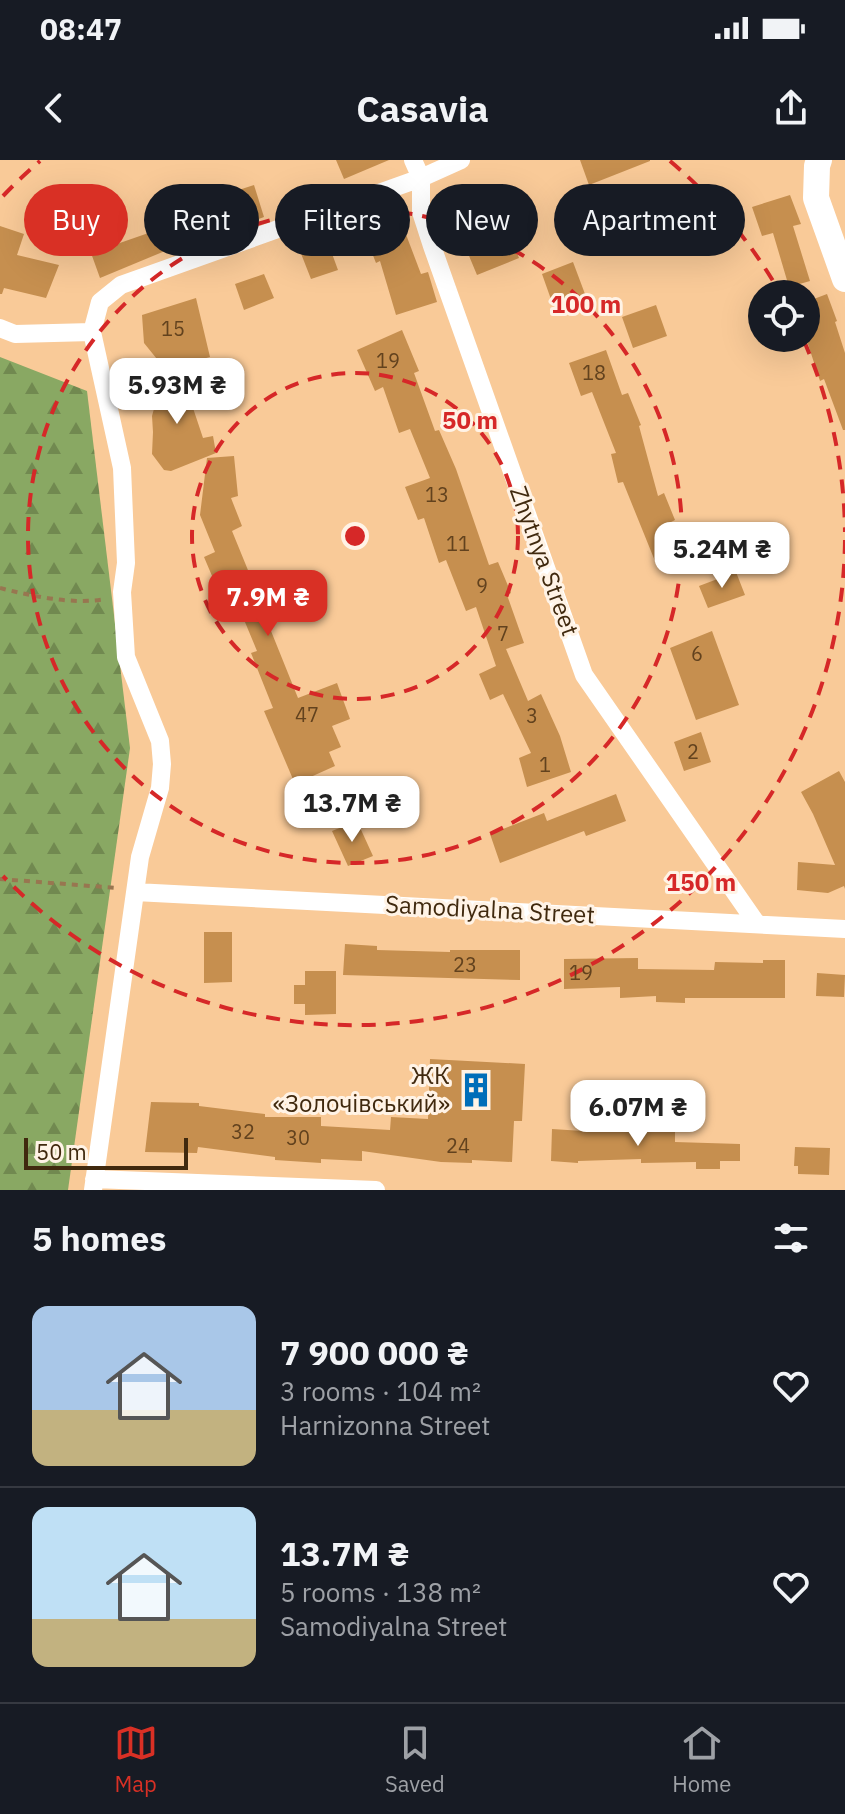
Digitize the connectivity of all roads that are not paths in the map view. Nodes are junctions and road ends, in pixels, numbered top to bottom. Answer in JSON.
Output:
{"nodes":[{"id":1,"x":413,"y":160,"type":"edge"},
{"id":2,"x":461,"y":160,"type":"edge"},
{"id":3,"x":819,"y":160,"type":"edge"},
{"id":4,"x":421,"y":178,"type":"junction"},
{"id":5,"x":845,"y":279,"type":"edge"},
{"id":6,"x":0,"y":328,"type":"edge"},
{"id":7,"x":92,"y":332,"type":"junction"},
{"id":8,"x":135,"y":892,"type":"junction"},
{"id":9,"x":757,"y":924,"type":"junction"},
{"id":10,"x":845,"y":929,"type":"edge"},
{"id":11,"x":93,"y":1185,"type":"edge"},
{"id":12,"x":376,"y":1190,"type":"edge"}],
"edges":[{"from":1,"to":4,"type":"street","name":"Zhytnya Street"},
{"from":2,"to":4,"type":"street"},
{"from":3,"to":5,"type":"street"},
{"from":4,"to":7,"type":"street"},
{"from":4,"to":9,"type":"street","name":"Zhytnya Street"},
{"from":6,"to":7,"type":"street"},
{"from":7,"to":8,"type":"street"},
{"from":8,"to":9,"type":"street","name":"Samodiyalna Street"},
{"from":8,"to":11,"type":"street"},
{"from":9,"to":10,"type":"street","name":"Samodiyalna Street"},
{"from":11,"to":12,"type":"street"}]}
